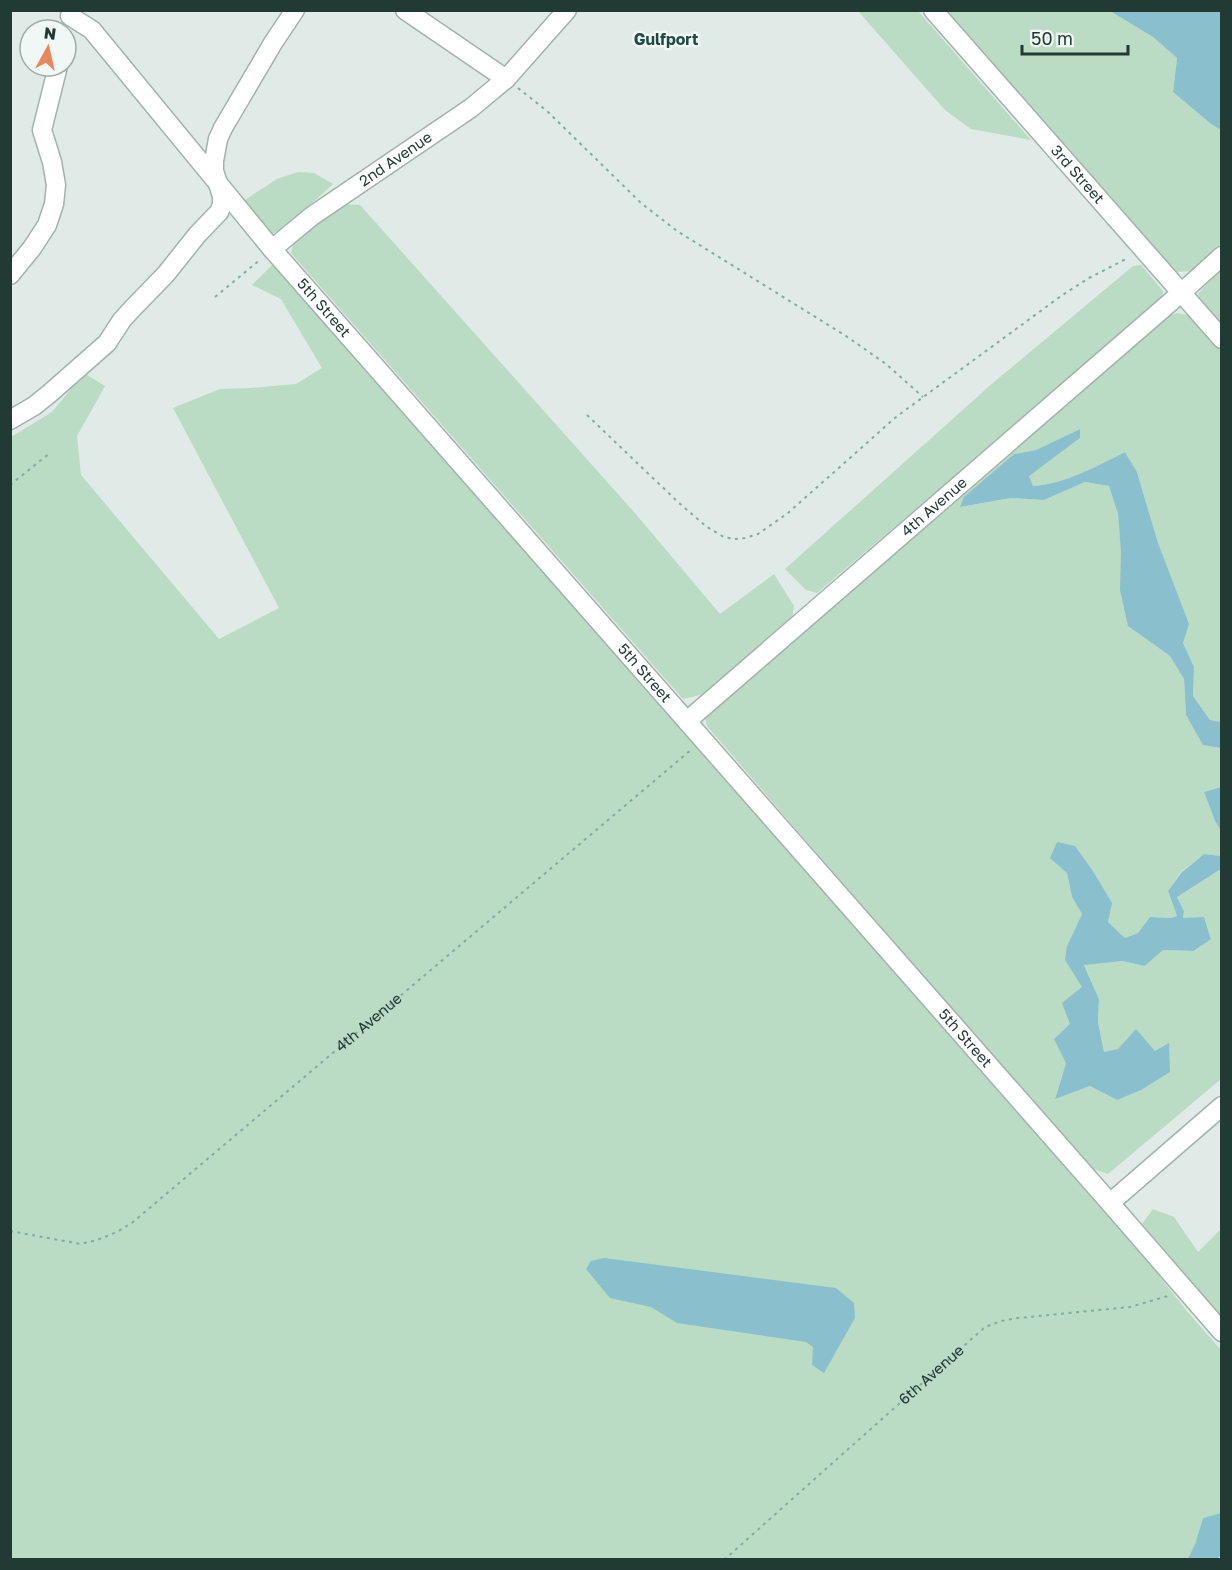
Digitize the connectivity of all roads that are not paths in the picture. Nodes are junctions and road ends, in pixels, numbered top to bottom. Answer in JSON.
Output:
{"nodes":[{"id":1,"x":295,"y":10,"type":"edge"},
{"id":2,"x":405,"y":10,"type":"edge"},
{"id":3,"x":567,"y":10,"type":"edge"},
{"id":4,"x":933,"y":10,"type":"edge"},
{"id":5,"x":78,"y":24,"type":"edge"},
{"id":6,"x":55,"y":78,"type":"edge"},
{"id":7,"x":506,"y":78,"type":"junction"},
{"id":8,"x":218,"y":183,"type":"junction"},
{"id":9,"x":272,"y":249,"type":"junction"},
{"id":10,"x":1221,"y":256,"type":"edge"},
{"id":11,"x":10,"y":275,"type":"edge"},
{"id":12,"x":1181,"y":293,"type":"junction"},
{"id":13,"x":1221,"y":339,"type":"edge"},
{"id":14,"x":10,"y":420,"type":"edge"},
{"id":15,"x":687,"y":721,"type":"junction"},
{"id":16,"x":1221,"y":1106,"type":"edge"},
{"id":17,"x":1110,"y":1203,"type":"junction"},
{"id":18,"x":1221,"y":1332,"type":"edge"}],
"edges":[{"from":1,"to":8,"type":"street"},
{"from":2,"to":7,"type":"street"},
{"from":3,"to":7,"type":"street","name":"2nd Avenue"},
{"from":4,"to":12,"type":"street","name":"3rd Street"},
{"from":5,"to":8,"type":"street","name":"5th Street"},
{"from":6,"to":11,"type":"street"},
{"from":7,"to":9,"type":"street","name":"2nd Avenue"},
{"from":8,"to":9,"type":"street","name":"5th Street"},
{"from":8,"to":14,"type":"street"},
{"from":9,"to":15,"type":"street","name":"5th Street"},
{"from":10,"to":12,"type":"street","name":"4th Avenue"},
{"from":12,"to":13,"type":"street","name":"3rd Street"},
{"from":12,"to":15,"type":"street","name":"4th Avenue"},
{"from":15,"to":17,"type":"street","name":"5th Street"},
{"from":16,"to":17,"type":"street"},
{"from":17,"to":18,"type":"street","name":"5th Street"}]}
